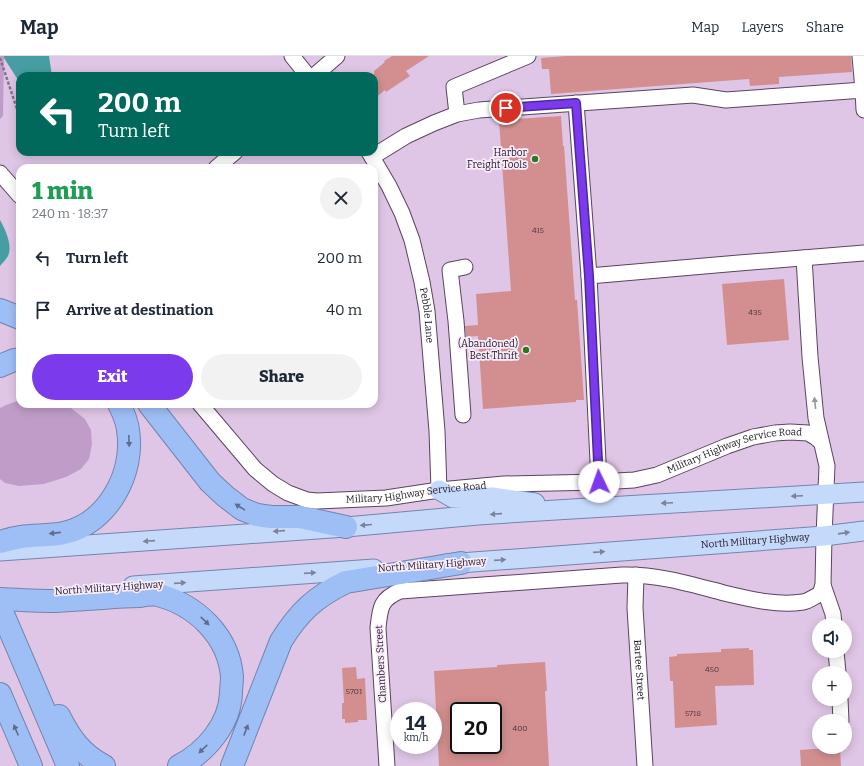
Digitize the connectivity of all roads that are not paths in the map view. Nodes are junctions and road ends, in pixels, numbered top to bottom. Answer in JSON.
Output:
{"nodes":[{"id":1,"x":292,"y":56,"type":"edge"},
{"id":2,"x":337,"y":56,"type":"edge"},
{"id":3,"x":528,"y":56,"type":"edge"},
{"id":4,"x":860,"y":56,"type":"edge"},
{"id":5,"x":305,"y":72,"type":"edge"},
{"id":6,"x":319,"y":72,"type":"edge"},
{"id":7,"x":862,"y":90,"type":"junction"},
{"id":8,"x":576,"y":103,"type":"junction"},
{"id":9,"x":864,"y":110,"type":"edge"},
{"id":10,"x":457,"y":114,"type":"junction"},
{"id":11,"x":378,"y":150,"type":"edge"},
{"id":12,"x":230,"y":156,"type":"edge"},
{"id":13,"x":221,"y":164,"type":"edge"},
{"id":14,"x":378,"y":167,"type":"edge"},
{"id":15,"x":0,"y":173,"type":"edge"},
{"id":16,"x":16,"y":191,"type":"edge"},
{"id":17,"x":864,"y":253,"type":"edge"},
{"id":18,"x":804,"y":258,"type":"junction"},
{"id":19,"x":465,"y":267,"type":"dead end"},
{"id":20,"x":589,"y":276,"type":"junction"},
{"id":21,"x":0,"y":310,"type":"edge"},
{"id":22,"x":16,"y":316,"type":"edge"},
{"id":23,"x":16,"y":360,"type":"edge"},
{"id":24,"x":0,"y":366,"type":"edge"},
{"id":25,"x":121,"y":408,"type":"edge"},
{"id":26,"x":152,"y":408,"type":"edge"},
{"id":27,"x":203,"y":408,"type":"edge"},
{"id":28,"x":463,"y":415,"type":"dead end"},
{"id":29,"x":821,"y":442,"type":"junction"},
{"id":30,"x":599,"y":482,"type":"junction"},
{"id":31,"x":439,"y":490,"type":"junction"},
{"id":32,"x":864,"y":492,"type":"edge"},
{"id":33,"x":826,"y":495,"type":"junction"},
{"id":34,"x":572,"y":509,"type":"junction"},
{"id":35,"x":346,"y":527,"type":"junction"},
{"id":36,"x":864,"y":531,"type":"edge"},
{"id":37,"x":824,"y":536,"type":"junction"},
{"id":38,"x":14,"y":543,"type":"edge"},
{"id":39,"x":0,"y":551,"type":"edge"},
{"id":40,"x":461,"y":563,"type":"junction"},
{"id":41,"x":636,"y":574,"type":"junction"},
{"id":42,"x":823,"y":585,"type":"junction"},
{"id":43,"x":0,"y":595,"type":"edge"},
{"id":44,"x":45,"y":596,"type":"junction"},
{"id":45,"x":0,"y":599,"type":"edge"},
{"id":46,"x":0,"y":607,"type":"edge"},
{"id":47,"x":833,"y":618,"type":"edge"},
{"id":48,"x":10,"y":630,"type":"junction"},
{"id":49,"x":0,"y":694,"type":"edge"},
{"id":50,"x":31,"y":766,"type":"edge"},
{"id":51,"x":68,"y":766,"type":"edge"},
{"id":52,"x":104,"y":766,"type":"edge"},
{"id":53,"x":179,"y":766,"type":"edge"},
{"id":54,"x":232,"y":766,"type":"edge"},
{"id":55,"x":387,"y":766,"type":"edge"},
{"id":56,"x":645,"y":766,"type":"edge"}],
"edges":[{"from":1,"to":5,"type":"street"},
{"from":2,"to":6,"type":"street"},
{"from":3,"to":10,"type":"street"},
{"from":4,"to":7,"type":"street"},
{"from":7,"to":8,"type":"street"},
{"from":7,"to":9,"type":"street"},
{"from":8,"to":10,"type":"street"},
{"from":8,"to":20,"type":"street"},
{"from":10,"to":11,"type":"street"},
{"from":12,"to":13,"type":"street"},
{"from":14,"to":31,"type":"street","name":"Pebble Lane"},
{"from":15,"to":16,"type":"street"},
{"from":17,"to":18,"type":"street"},
{"from":18,"to":20,"type":"street"},
{"from":29,"to":18,"type":"street","one_way":true},
{"from":19,"to":28,"type":"street"},
{"from":20,"to":30,"type":"street"},
{"from":21,"to":22,"type":"highway"},
{"from":23,"to":24,"type":"highway"},
{"from":25,"to":38,"type":"highway","one_way":true},
{"from":35,"to":26,"type":"highway","one_way":true},
{"from":27,"to":31,"type":"street","name":"Military Highway Service Road"},
{"from":29,"to":30,"type":"street","name":"Military Highway Service Road"},
{"from":29,"to":33,"type":"street"},
{"from":30,"to":31,"type":"street","name":"Military Highway Service Road"},
{"from":31,"to":34,"type":"main road"},
{"from":32,"to":33,"type":"main road"},
{"from":33,"to":34,"type":"main road","one_way":true},
{"from":33,"to":37,"type":"street"},
{"from":34,"to":35,"type":"main road","one_way":true},
{"from":35,"to":38,"type":"main road","one_way":true},
{"from":37,"to":36,"type":"main road","name":"North Military Highway","one_way":true},
{"from":40,"to":37,"type":"main road","name":"North Military Highway","one_way":true},
{"from":37,"to":42,"type":"street"},
{"from":38,"to":39,"type":"main road"},
{"from":44,"to":40,"type":"main road","name":"North Military Highway","one_way":true},
{"from":54,"to":40,"type":"highway","one_way":true},
{"from":41,"to":42,"type":"street"},
{"from":41,"to":55,"type":"street","name":"Chambers Street"},
{"from":41,"to":56,"type":"street","name":"Bartee Street"},
{"from":42,"to":47,"type":"street"},
{"from":43,"to":44,"type":"main road","name":"North Military Highway"},
{"from":44,"to":45,"type":"highway"},
{"from":44,"to":53,"type":"highway","one_way":true},
{"from":46,"to":48,"type":"highway"},
{"from":48,"to":51,"type":"highway"},
{"from":48,"to":52,"type":"highway"},
{"from":50,"to":49,"type":"highway","one_way":true}]}
